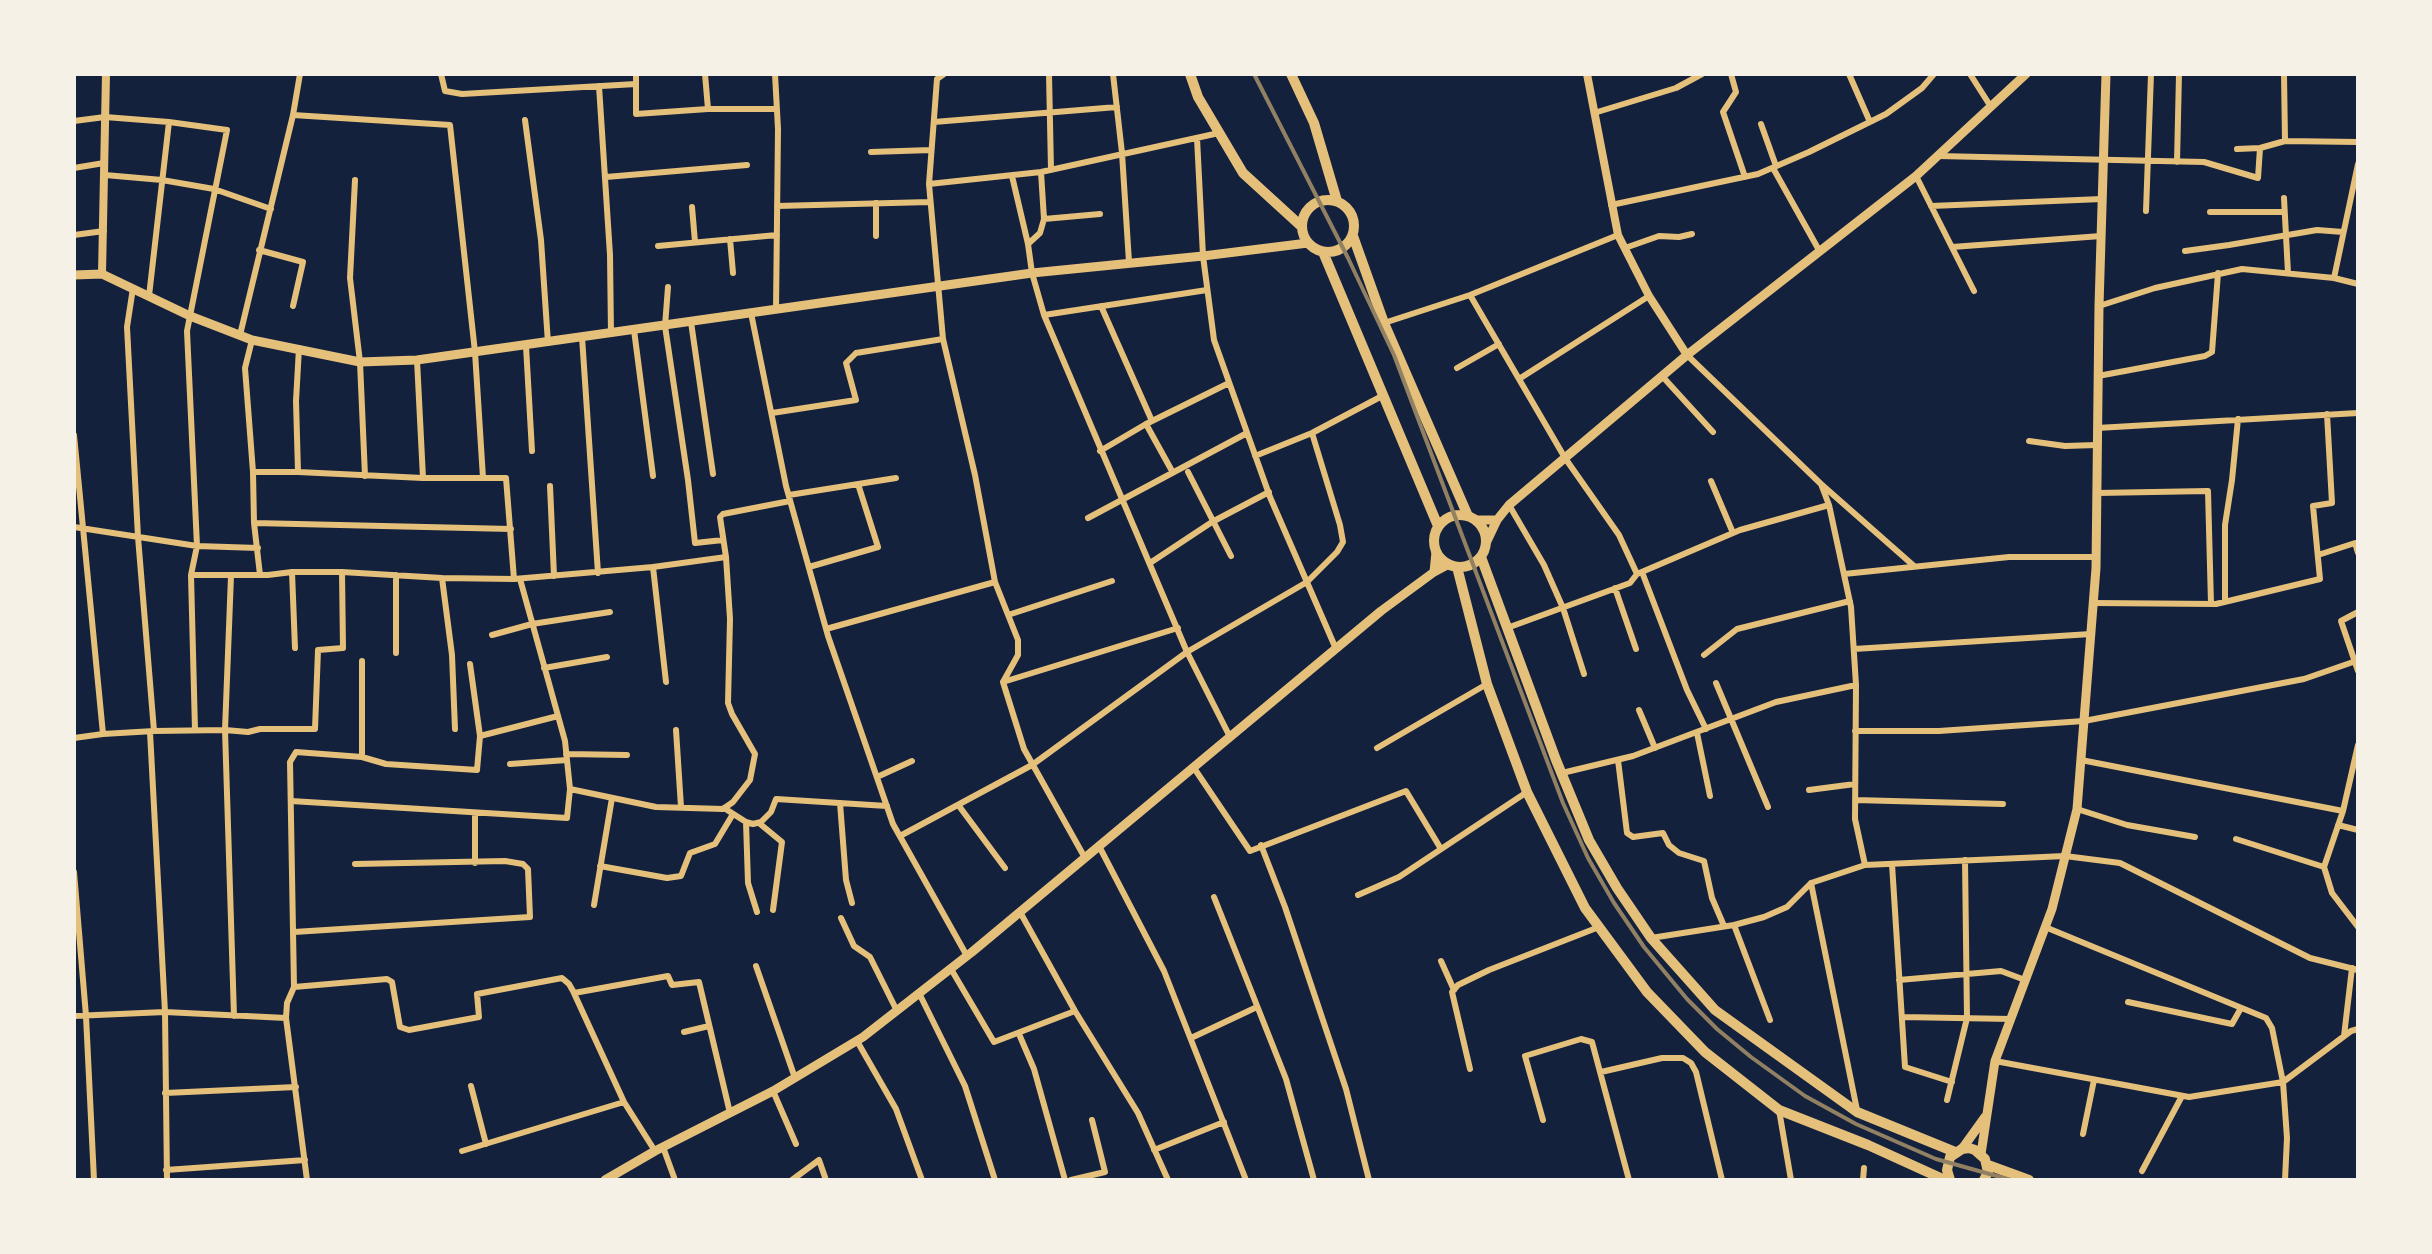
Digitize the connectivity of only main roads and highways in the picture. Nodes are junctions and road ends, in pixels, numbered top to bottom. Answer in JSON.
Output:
{"nodes":[{"id":1,"x":1190,"y":74,"type":"edge"},
{"id":2,"x":1291,"y":74,"type":"edge"},
{"id":3,"x":2026,"y":74,"type":"edge"},
{"id":4,"x":2106,"y":74,"type":"edge"},
{"id":5,"x":1337,"y":201,"type":"junction"},
{"id":6,"x":1301,"y":226,"type":"junction"},
{"id":7,"x":1353,"y":236,"type":"junction"},
{"id":8,"x":1308,"y":243,"type":"junction"},
{"id":9,"x":1323,"y":252,"type":"junction"},
{"id":10,"x":74,"y":275,"type":"edge"},
{"id":11,"x":1472,"y":518,"type":"junction"},
{"id":12,"x":1497,"y":520,"type":"junction"},
{"id":13,"x":1438,"y":526,"type":"junction"},
{"id":14,"x":1487,"y":541,"type":"junction"},
{"id":15,"x":1436,"y":552,"type":"junction"},
{"id":16,"x":1481,"y":557,"type":"junction"},
{"id":17,"x":1453,"y":566,"type":"junction"},
{"id":18,"x":1434,"y":572,"type":"junction"},
{"id":19,"x":1987,"y":1114,"type":"junction"},
{"id":20,"x":1958,"y":1150,"type":"junction"},
{"id":21,"x":1981,"y":1154,"type":"junction"},
{"id":22,"x":1988,"y":1165,"type":"junction"},
{"id":23,"x":605,"y":1180,"type":"edge"},
{"id":24,"x":1948,"y":1180,"type":"edge"},
{"id":25,"x":1984,"y":1180,"type":"edge"},
{"id":26,"x":2029,"y":1180,"type":"edge"}],
"edges":[{"from":1,"to":6,"type":"main road"},
{"from":2,"to":5,"type":"main road"},
{"from":3,"to":12,"type":"main road"},
{"from":4,"to":19,"type":"main road"},
{"from":5,"to":6,"type":"main road"},
{"from":5,"to":7,"type":"main road"},
{"from":6,"to":8,"type":"main road"},
{"from":7,"to":9,"type":"main road"},
{"from":7,"to":11,"type":"main road"},
{"from":8,"to":9,"type":"main road"},
{"from":8,"to":10,"type":"main road"},
{"from":9,"to":13,"type":"main road"},
{"from":11,"to":12,"type":"main road"},
{"from":11,"to":13,"type":"main road"},
{"from":11,"to":14,"type":"main road"},
{"from":12,"to":14,"type":"main road"},
{"from":13,"to":15,"type":"main road"},
{"from":14,"to":16,"type":"main road"},
{"from":15,"to":17,"type":"main road"},
{"from":15,"to":18,"type":"main road"},
{"from":16,"to":17,"type":"main road"},
{"from":16,"to":20,"type":"main road"},
{"from":17,"to":18,"type":"main road"},
{"from":17,"to":24,"type":"main road"},
{"from":18,"to":23,"type":"main road"},
{"from":19,"to":20,"type":"main road"},
{"from":19,"to":21,"type":"main road"},
{"from":20,"to":21,"type":"main road"},
{"from":20,"to":24,"type":"main road"},
{"from":21,"to":22,"type":"main road"},
{"from":22,"to":25,"type":"main road"},
{"from":22,"to":26,"type":"main road"}]}
